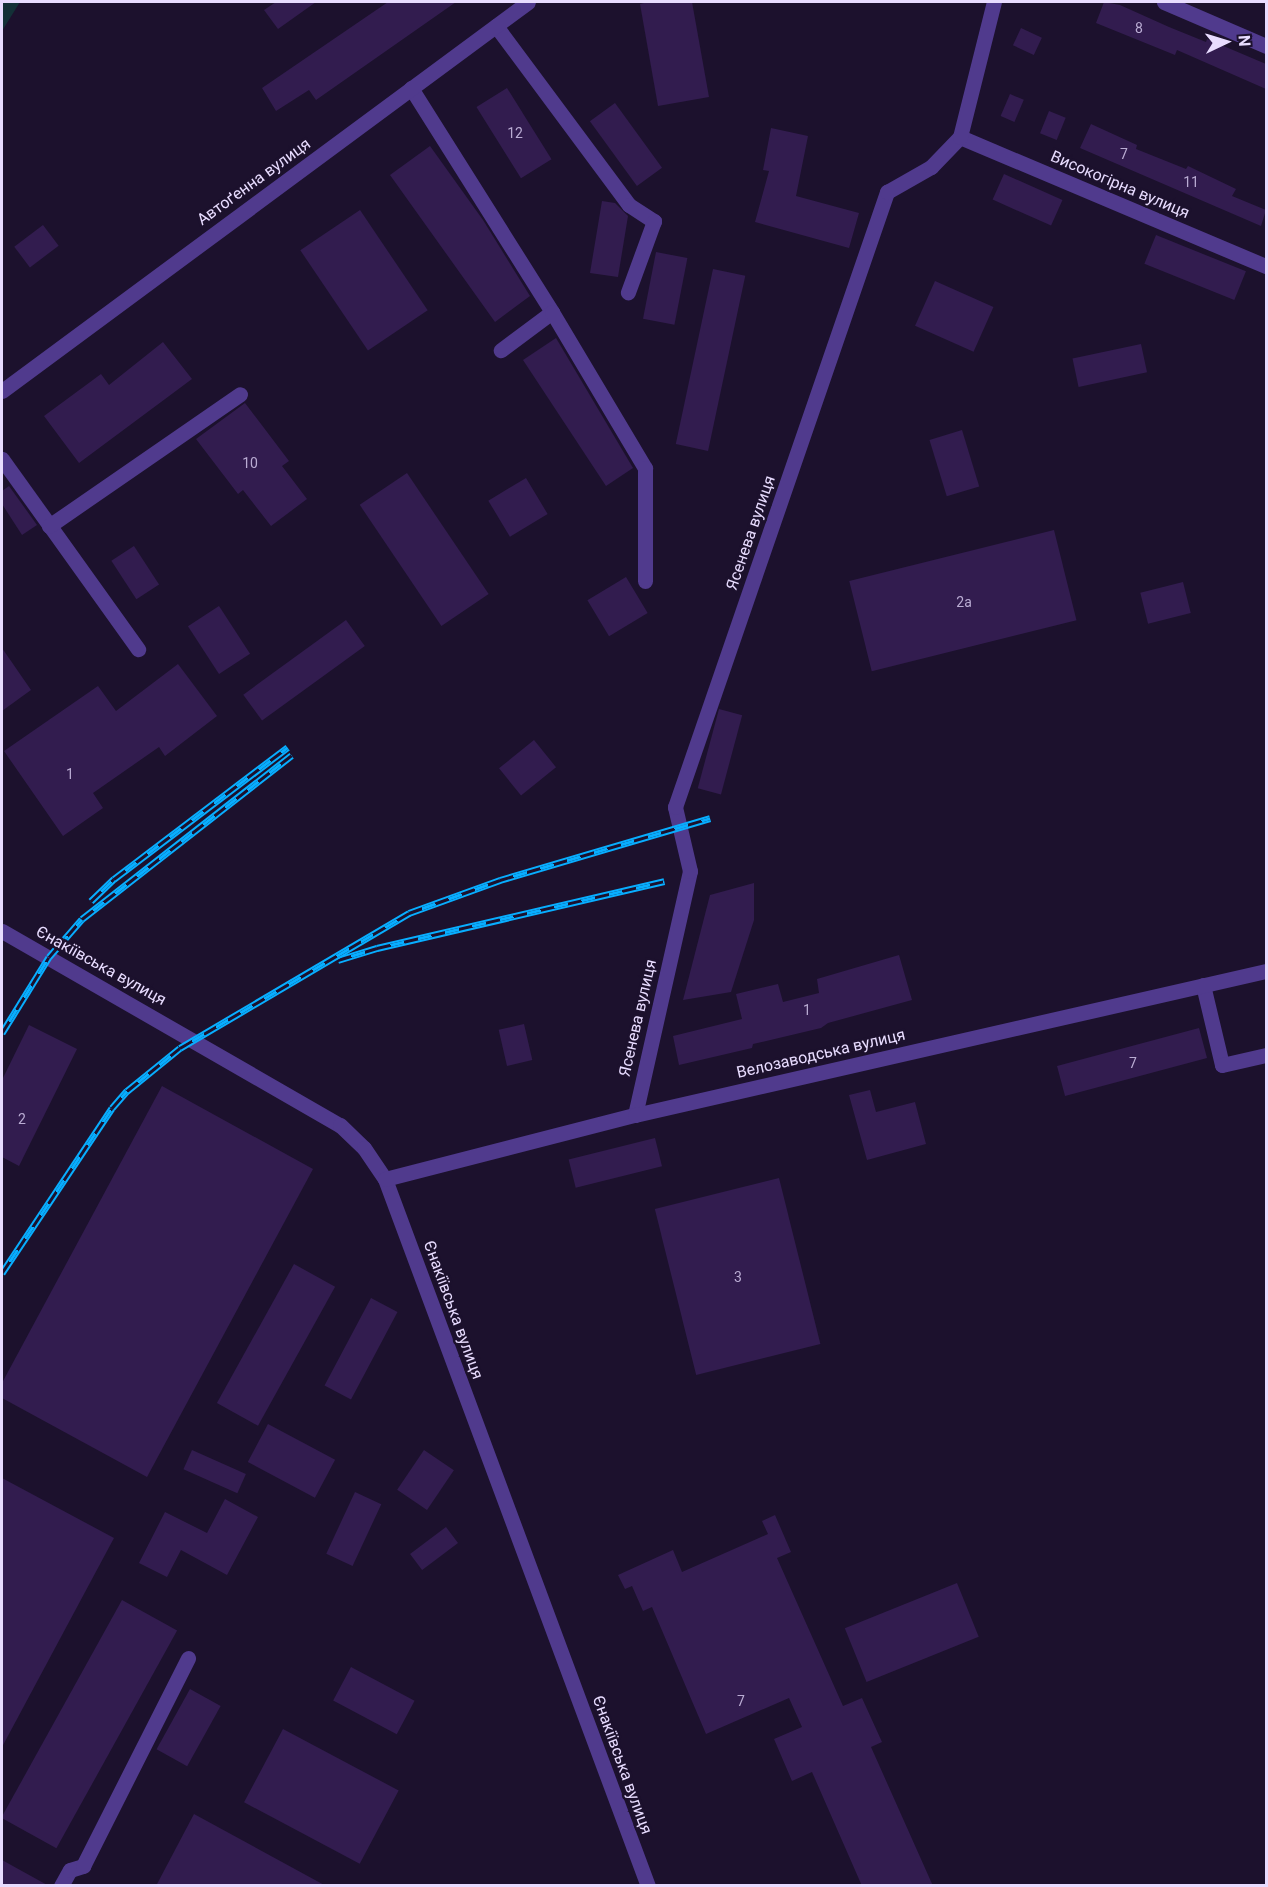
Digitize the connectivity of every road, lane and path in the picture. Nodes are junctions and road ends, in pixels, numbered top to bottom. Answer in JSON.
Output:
{"nodes":[{"id":1,"x":528,"y":2,"type":"edge"},
{"id":2,"x":994,"y":2,"type":"edge"},
{"id":3,"x":1164,"y":2,"type":"edge"},
{"id":4,"x":496,"y":26,"type":"junction"},
{"id":5,"x":1266,"y":46,"type":"edge"},
{"id":6,"x":411,"y":88,"type":"junction"},
{"id":7,"x":960,"y":136,"type":"junction"},
{"id":8,"x":1265,"y":263,"type":"edge"},
{"id":9,"x":628,"y":292,"type":"dead end"},
{"id":10,"x":552,"y":312,"type":"junction"},
{"id":11,"x":501,"y":350,"type":"dead end"},
{"id":12,"x":2,"y":391,"type":"edge"},
{"id":13,"x":240,"y":394,"type":"dead end"},
{"id":14,"x":2,"y":459,"type":"edge"},
{"id":15,"x":49,"y":526,"type":"junction"},
{"id":16,"x":645,"y":581,"type":"dead end"},
{"id":17,"x":138,"y":649,"type":"dead end"},
{"id":18,"x":2,"y":930,"type":"edge"},
{"id":19,"x":1266,"y":971,"type":"edge"},
{"id":20,"x":1203,"y":985,"type":"junction"},
{"id":21,"x":1266,"y":1055,"type":"edge"},
{"id":22,"x":634,"y":1115,"type":"junction"},
{"id":23,"x":385,"y":1179,"type":"junction"},
{"id":24,"x":188,"y":1658,"type":"dead end"},
{"id":25,"x":61,"y":1886,"type":"edge"},
{"id":26,"x":648,"y":1886,"type":"edge"}],
"edges":[{"from":1,"to":4,"type":"street","name":"Автоґенна вулиця"},
{"from":2,"to":7,"type":"street","name":"Ясенева вулиця"},
{"from":3,"to":5,"type":"street"},
{"from":4,"to":6,"type":"street","name":"Автоґенна вулиця"},
{"from":4,"to":9,"type":"street"},
{"from":6,"to":10,"type":"street"},
{"from":6,"to":12,"type":"street","name":"Автоґенна вулиця"},
{"from":7,"to":8,"type":"street","name":"Високогірна вулиця"},
{"from":7,"to":22,"type":"street","name":"Ясенева вулиця"},
{"from":10,"to":11,"type":"street"},
{"from":10,"to":16,"type":"street"},
{"from":13,"to":15,"type":"street"},
{"from":14,"to":15,"type":"street"},
{"from":15,"to":17,"type":"street"},
{"from":18,"to":23,"type":"street","name":"Єнакіївська вулиця"},
{"from":19,"to":20,"type":"street","name":"Велозаводська вулиця"},
{"from":20,"to":21,"type":"street"},
{"from":20,"to":22,"type":"street","name":"Велозаводська вулиця"},
{"from":22,"to":23,"type":"street","name":"Велозаводська вулиця"},
{"from":23,"to":26,"type":"street","name":"Єнакіївська вулиця"},
{"from":24,"to":25,"type":"street"}]}
